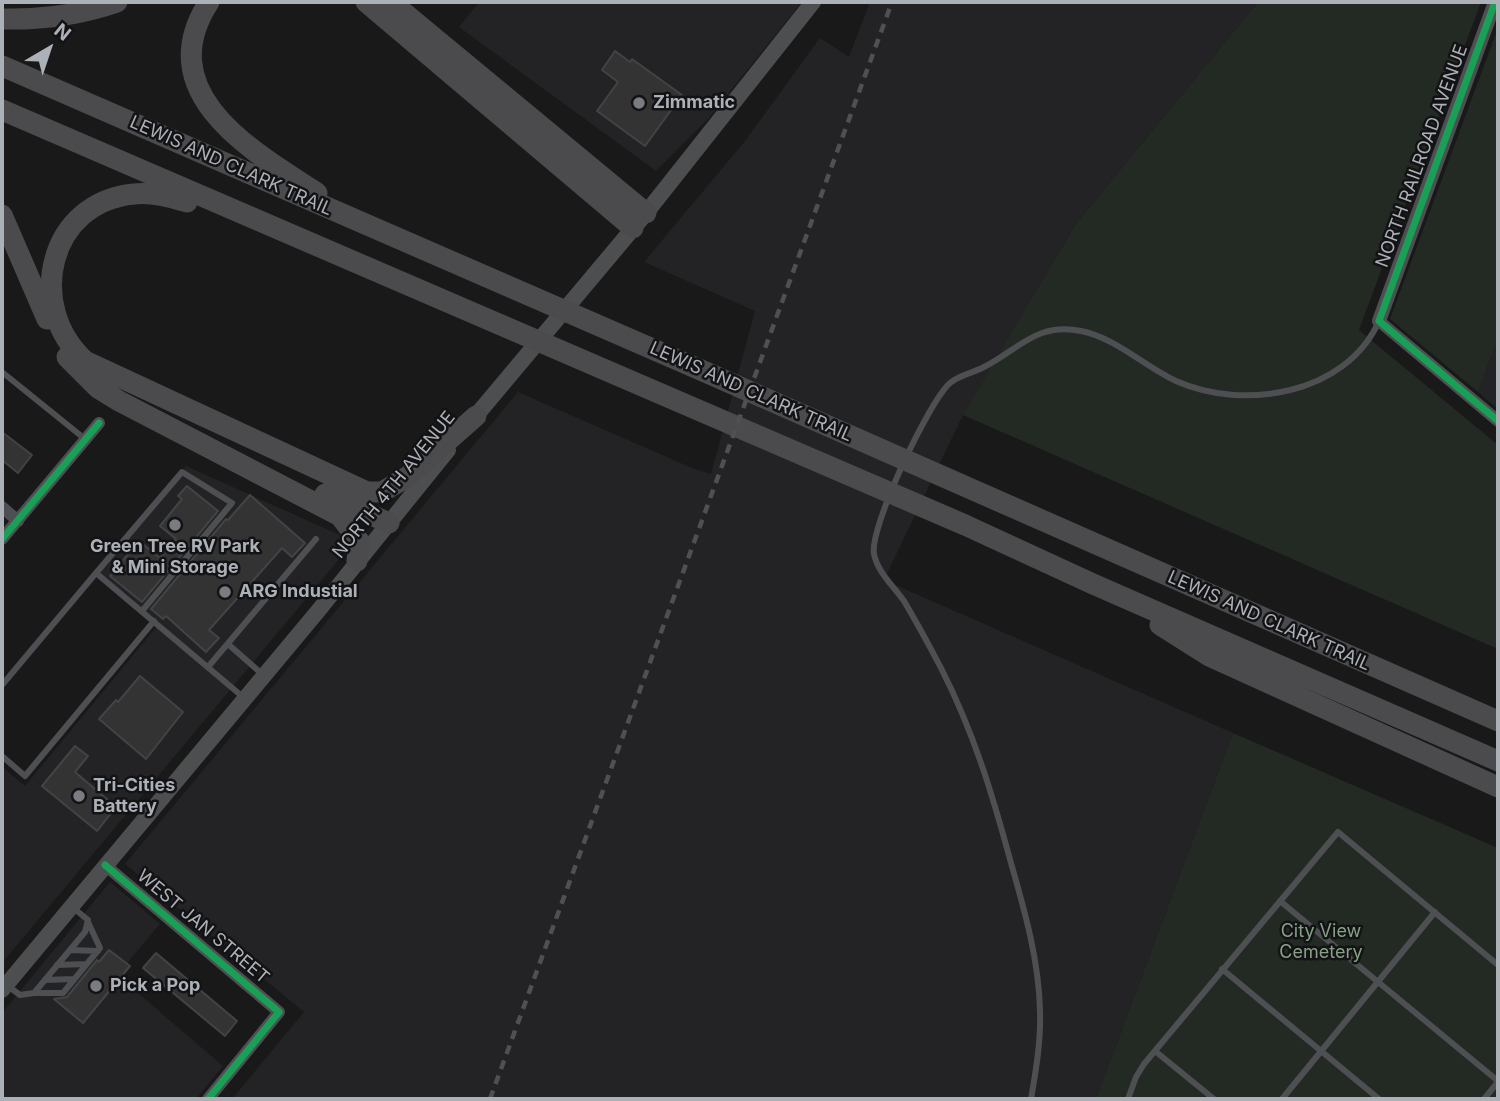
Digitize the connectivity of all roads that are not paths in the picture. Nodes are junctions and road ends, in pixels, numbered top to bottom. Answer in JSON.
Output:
{"nodes":[{"id":1,"x":117,"y":2,"type":"edge"},
{"id":2,"x":209,"y":2,"type":"edge"},
{"id":3,"x":366,"y":2,"type":"edge"},
{"id":4,"x":391,"y":2,"type":"edge"},
{"id":5,"x":813,"y":2,"type":"edge"},
{"id":6,"x":1495,"y":2,"type":"edge"},
{"id":7,"x":2,"y":19,"type":"edge"},
{"id":8,"x":2,"y":66,"type":"edge"},
{"id":9,"x":2,"y":110,"type":"edge"},
{"id":10,"x":2,"y":215,"type":"edge"},
{"id":11,"x":639,"y":221,"type":"junction"},
{"id":12,"x":270,"y":225,"type":"junction"},
{"id":13,"x":372,"y":228,"type":"junction"},
{"id":14,"x":1379,"y":321,"type":"junction"},
{"id":15,"x":2,"y":372,"type":"edge"},
{"id":16,"x":119,"y":401,"type":"junction"},
{"id":17,"x":476,"y":416,"type":"junction"},
{"id":18,"x":1498,"y":421,"type":"edge"},
{"id":19,"x":99,"y":423,"type":"dead end"},
{"id":20,"x":85,"y":440,"type":"junction"},
{"id":21,"x":367,"y":492,"type":"junction"},
{"id":22,"x":2,"y":507,"type":"edge"},
{"id":23,"x":18,"y":520,"type":"junction"},
{"id":24,"x":389,"y":523,"type":"junction"},
{"id":25,"x":316,"y":539,"type":"dead end"},
{"id":26,"x":2,"y":540,"type":"edge"},
{"id":27,"x":357,"y":561,"type":"junction"},
{"id":28,"x":96,"y":573,"type":"junction"},
{"id":29,"x":1093,"y":584,"type":"junction"},
{"id":30,"x":142,"y":611,"type":"junction"},
{"id":31,"x":154,"y":621,"type":"junction"},
{"id":32,"x":1288,"y":630,"type":"junction"},
{"id":33,"x":228,"y":644,"type":"junction"},
{"id":34,"x":208,"y":667,"type":"junction"},
{"id":35,"x":264,"y":675,"type":"junction"},
{"id":36,"x":2,"y":685,"type":"edge"},
{"id":37,"x":244,"y":699,"type":"junction"},
{"id":38,"x":1498,"y":709,"type":"edge"},
{"id":39,"x":1498,"y":721,"type":"edge"},
{"id":40,"x":2,"y":756,"type":"edge"},
{"id":41,"x":1498,"y":761,"type":"edge"},
{"id":42,"x":1498,"y":787,"type":"edge"},
{"id":43,"x":105,"y":865,"type":"junction"},
{"id":44,"x":1280,"y":901,"type":"junction"},
{"id":45,"x":71,"y":906,"type":"junction"},
{"id":46,"x":1435,"y":912,"type":"junction"},
{"id":47,"x":88,"y":920,"type":"junction"},
{"id":48,"x":70,"y":950,"type":"junction"},
{"id":49,"x":97,"y":951,"type":"junction"},
{"id":50,"x":86,"y":964,"type":"junction"},
{"id":51,"x":57,"y":965,"type":"junction"},
{"id":52,"x":1498,"y":965,"type":"edge"},
{"id":53,"x":1223,"y":970,"type":"junction"},
{"id":54,"x":74,"y":979,"type":"junction"},
{"id":55,"x":44,"y":980,"type":"junction"},
{"id":56,"x":1378,"y":982,"type":"junction"},
{"id":57,"x":4,"y":987,"type":"edge"},
{"id":58,"x":34,"y":993,"type":"junction"},
{"id":59,"x":1155,"y":1051,"type":"junction"},
{"id":60,"x":1321,"y":1052,"type":"junction"},
{"id":61,"x":1498,"y":1081,"type":"edge"},
{"id":62,"x":208,"y":1099,"type":"edge"},
{"id":63,"x":1031,"y":1099,"type":"edge"},
{"id":64,"x":1128,"y":1099,"type":"edge"},
{"id":65,"x":1214,"y":1099,"type":"edge"},
{"id":66,"x":1282,"y":1099,"type":"edge"},
{"id":67,"x":1379,"y":1099,"type":"edge"},
{"id":68,"x":1484,"y":1099,"type":"edge"}],
"edges":[{"from":1,"to":7,"type":"highway"},
{"from":2,"to":13,"type":"highway"},
{"from":3,"to":11,"type":"highway"},
{"from":4,"to":11,"type":"highway"},
{"from":5,"to":11,"type":"main road","name":"NORTH 4TH AVENUE"},
{"from":6,"to":14,"type":"street","name":"NORTH RAILROAD AVENUE"},
{"from":8,"to":13,"type":"highway","name":"LEWIS AND CLARK TRAIL"},
{"from":9,"to":12,"type":"highway","name":"LEWIS AND CLARK TRAIL"},
{"from":10,"to":16,"type":"highway"},
{"from":11,"to":17,"type":"main road","name":"NORTH 4TH AVENUE"},
{"from":12,"to":21,"type":"highway"},
{"from":12,"to":29,"type":"highway","name":"LEWIS AND CLARK TRAIL"},
{"from":13,"to":32,"type":"highway","name":"LEWIS AND CLARK TRAIL"},
{"from":14,"to":18,"type":"street"},
{"from":14,"to":63,"type":"lane"},
{"from":15,"to":20,"type":"lane"},
{"from":16,"to":24,"type":"highway"},
{"from":16,"to":27,"type":"highway"},
{"from":17,"to":21,"type":"highway"},
{"from":17,"to":24,"type":"main road","name":"NORTH 4TH AVENUE"},
{"from":19,"to":20,"type":"street"},
{"from":20,"to":23,"type":"street"},
{"from":21,"to":24,"type":"highway"},
{"from":22,"to":23,"type":"street"},
{"from":23,"to":26,"type":"street"},
{"from":24,"to":27,"type":"main road","name":"NORTH 4TH AVENUE"},
{"from":25,"to":33,"type":"lane"},
{"from":27,"to":35,"type":"main road","name":"NORTH 4TH AVENUE"},
{"from":28,"to":30,"type":"lane"},
{"from":28,"to":30,"type":"lane"},
{"from":28,"to":36,"type":"lane"},
{"from":29,"to":41,"type":"highway","name":"LEWIS AND CLARK TRAIL"},
{"from":29,"to":42,"type":"highway"},
{"from":30,"to":31,"type":"lane"},
{"from":31,"to":34,"type":"lane"},
{"from":31,"to":40,"type":"lane"},
{"from":32,"to":38,"type":"highway"},
{"from":32,"to":39,"type":"highway","name":"LEWIS AND CLARK TRAIL"},
{"from":33,"to":34,"type":"lane"},
{"from":33,"to":35,"type":"lane"},
{"from":34,"to":37,"type":"lane"},
{"from":35,"to":37,"type":"main road","name":"NORTH 4TH AVENUE"},
{"from":37,"to":43,"type":"main road","name":"NORTH 4TH AVENUE"},
{"from":43,"to":45,"type":"main road","name":"NORTH 4TH AVENUE"},
{"from":43,"to":62,"type":"street","name":"WEST JAN STREET"},
{"from":44,"to":46,"type":"lane"},
{"from":44,"to":53,"type":"lane"},
{"from":44,"to":56,"type":"lane"},
{"from":45,"to":47,"type":"lane"},
{"from":45,"to":57,"type":"main road","name":"NORTH 4TH AVENUE"},
{"from":46,"to":52,"type":"lane"},
{"from":46,"to":56,"type":"lane"},
{"from":47,"to":48,"type":"lane"},
{"from":47,"to":49,"type":"lane"},
{"from":48,"to":49,"type":"lane"},
{"from":48,"to":51,"type":"lane"},
{"from":49,"to":50,"type":"lane"},
{"from":50,"to":51,"type":"lane"},
{"from":50,"to":54,"type":"lane"},
{"from":51,"to":55,"type":"lane"},
{"from":53,"to":59,"type":"lane"},
{"from":53,"to":60,"type":"lane"},
{"from":54,"to":55,"type":"lane"},
{"from":54,"to":58,"type":"lane"},
{"from":55,"to":58,"type":"lane"},
{"from":56,"to":60,"type":"lane"},
{"from":56,"to":61,"type":"lane"},
{"from":57,"to":58,"type":"lane"},
{"from":59,"to":64,"type":"lane"},
{"from":59,"to":65,"type":"lane"},
{"from":60,"to":66,"type":"lane"},
{"from":60,"to":67,"type":"lane"},
{"from":61,"to":68,"type":"lane"}]}
